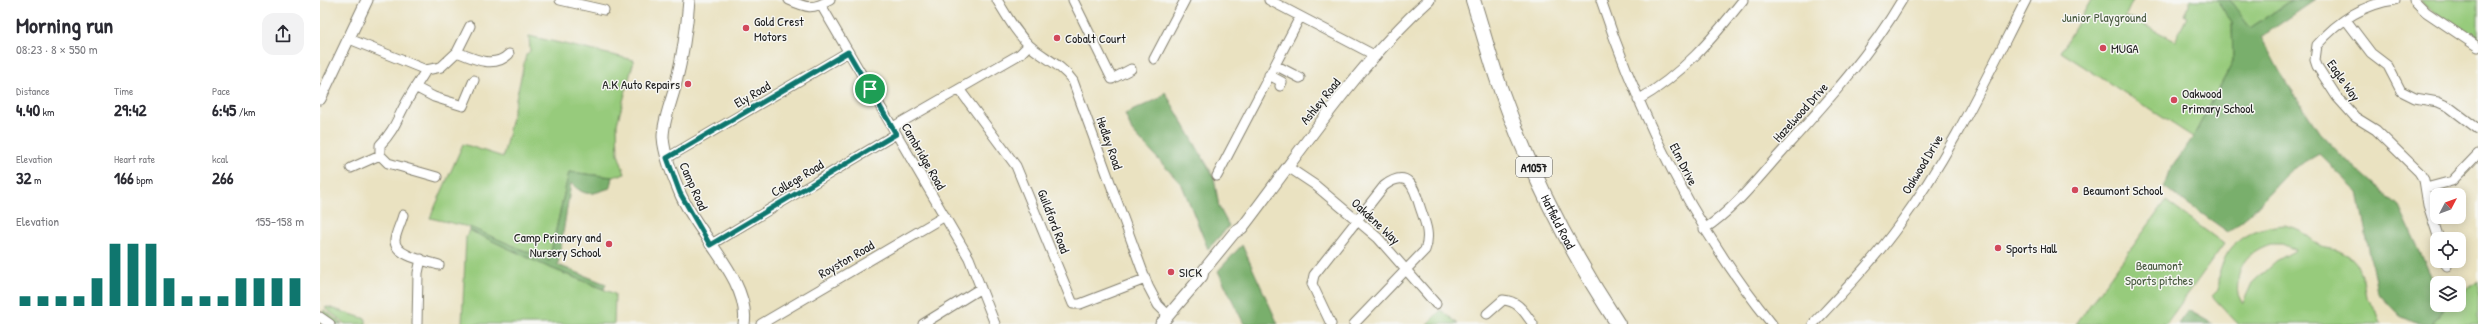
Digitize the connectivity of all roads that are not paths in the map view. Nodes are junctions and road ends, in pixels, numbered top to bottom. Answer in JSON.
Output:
{"nodes":[{"id":1,"x":367,"y":0,"type":"edge"},
{"id":2,"x":560,"y":0,"type":"edge"},
{"id":3,"x":689,"y":0,"type":"edge"},
{"id":4,"x":789,"y":0,"type":"edge"},
{"id":5,"x":830,"y":0,"type":"edge"},
{"id":6,"x":997,"y":0,"type":"edge"},
{"id":7,"x":1073,"y":0,"type":"edge"},
{"id":8,"x":1185,"y":0,"type":"edge"},
{"id":9,"x":1269,"y":0,"type":"edge"},
{"id":10,"x":1429,"y":0,"type":"edge"},
{"id":11,"x":1473,"y":0,"type":"edge"},
{"id":12,"x":1601,"y":0,"type":"edge"},
{"id":13,"x":1743,"y":0,"type":"edge"},
{"id":14,"x":1902,"y":0,"type":"edge"},
{"id":15,"x":2026,"y":0,"type":"edge"},
{"id":16,"x":2395,"y":0,"type":"edge"},
{"id":17,"x":2414,"y":0,"type":"edge"},
{"id":18,"x":821,"y":5,"type":"junction"},
{"id":19,"x":604,"y":10,"type":"dead end"},
{"id":20,"x":1300,"y":17,"type":"junction"},
{"id":21,"x":2346,"y":20,"type":"junction"},
{"id":22,"x":470,"y":26,"type":"dead end"},
{"id":23,"x":347,"y":38,"type":"junction"},
{"id":24,"x":1029,"y":45,"type":"junction"},
{"id":25,"x":2478,"y":47,"type":"edge"},
{"id":26,"x":457,"y":52,"type":"junction"},
{"id":27,"x":848,"y":52,"type":"junction"},
{"id":28,"x":509,"y":54,"type":"dead end"},
{"id":29,"x":1376,"y":56,"type":"junction"},
{"id":30,"x":1154,"y":59,"type":"dead end"},
{"id":31,"x":1275,"y":65,"type":"junction"},
{"id":32,"x":1131,"y":69,"type":"dead end"},
{"id":33,"x":426,"y":70,"type":"junction"},
{"id":34,"x":1269,"y":75,"type":"junction"},
{"id":35,"x":1300,"y":78,"type":"dead end"},
{"id":36,"x":474,"y":80,"type":"dead end"},
{"id":37,"x":1280,"y":86,"type":"dead end"},
{"id":38,"x":417,"y":88,"type":"junction"},
{"id":39,"x":959,"y":89,"type":"junction"},
{"id":40,"x":320,"y":98,"type":"edge"},
{"id":41,"x":1638,"y":100,"type":"junction"},
{"id":42,"x":2478,"y":129,"type":"edge"},
{"id":43,"x":895,"y":131,"type":"junction"},
{"id":44,"x":380,"y":155,"type":"junction"},
{"id":45,"x":667,"y":158,"type":"junction"},
{"id":46,"x":2477,"y":158,"type":"edge"},
{"id":47,"x":1288,"y":167,"type":"junction"},
{"id":48,"x":351,"y":168,"type":"dead end"},
{"id":49,"x":1217,"y":176,"type":"dead end"},
{"id":50,"x":437,"y":177,"type":"dead end"},
{"id":51,"x":2426,"y":188,"type":"junction"},
{"id":52,"x":403,"y":215,"type":"dead end"},
{"id":53,"x":945,"y":216,"type":"junction"},
{"id":54,"x":1357,"y":219,"type":"junction"},
{"id":55,"x":1704,"y":229,"type":"junction"},
{"id":56,"x":2437,"y":232,"type":"edge"},
{"id":57,"x":710,"y":245,"type":"junction"},
{"id":58,"x":420,"y":259,"type":"junction"},
{"id":59,"x":439,"y":265,"type":"dead end"},
{"id":60,"x":1407,"y":270,"type":"junction"},
{"id":61,"x":1145,"y":279,"type":"junction"},
{"id":62,"x":981,"y":288,"type":"junction"},
{"id":63,"x":1436,"y":304,"type":"dead end"},
{"id":64,"x":1487,"y":314,"type":"dead end"},
{"id":65,"x":320,"y":317,"type":"edge"},
{"id":66,"x":1165,"y":320,"type":"edge"},
{"id":67,"x":330,"y":324,"type":"edge"},
{"id":68,"x":417,"y":324,"type":"edge"},
{"id":69,"x":744,"y":324,"type":"edge"},
{"id":70,"x":761,"y":324,"type":"edge"},
{"id":71,"x":923,"y":324,"type":"edge"},
{"id":72,"x":995,"y":324,"type":"edge"},
{"id":73,"x":1331,"y":324,"type":"edge"},
{"id":74,"x":1354,"y":324,"type":"edge"},
{"id":75,"x":1533,"y":324,"type":"edge"},
{"id":76,"x":1618,"y":324,"type":"edge"},
{"id":77,"x":1772,"y":324,"type":"edge"},
{"id":78,"x":1813,"y":324,"type":"edge"}],
"edges":[{"from":1,"to":23,"type":"street"},
{"from":2,"to":19,"type":"street"},
{"from":3,"to":45,"type":"street","name":"Camp Road"},
{"from":4,"to":18,"type":"street"},
{"from":5,"to":18,"type":"street"},
{"from":6,"to":24,"type":"street","name":"Hedley Road"},
{"from":7,"to":32,"type":"street"},
{"from":8,"to":30,"type":"street"},
{"from":9,"to":20,"type":"street"},
{"from":10,"to":29,"type":"street","name":"Ashley Road"},
{"from":11,"to":76,"type":"main road","name":"Hatfield Road","number":"A1057"},
{"from":12,"to":41,"type":"street","name":"Elm Drive"},
{"from":13,"to":41,"type":"street"},
{"from":14,"to":55,"type":"street","name":"Hazelwood Drive"},
{"from":15,"to":78,"type":"street","name":"Oakwood Drive"},
{"from":16,"to":21,"type":"street","name":"Eagle Way"},
{"from":17,"to":25,"type":"street"},
{"from":18,"to":27,"type":"street","name":"Cambridge Road"},
{"from":20,"to":29,"type":"street"},
{"from":20,"to":31,"type":"street"},
{"from":21,"to":42,"type":"street"},
{"from":21,"to":51,"type":"street","name":"Eagle Way"},
{"from":22,"to":26,"type":"street"},
{"from":23,"to":33,"type":"street"},
{"from":23,"to":40,"type":"street"},
{"from":24,"to":39,"type":"street","name":"College Road"},
{"from":24,"to":61,"type":"street","name":"Hedley Road"},
{"from":26,"to":28,"type":"street"},
{"from":26,"to":33,"type":"street"},
{"from":27,"to":43,"type":"street","name":"Cambridge Road"},
{"from":27,"to":45,"type":"street","name":"Ely Road"},
{"from":29,"to":47,"type":"street","name":"Ashley Road"},
{"from":31,"to":34,"type":"street"},
{"from":31,"to":35,"type":"street"},
{"from":33,"to":38,"type":"street"},
{"from":34,"to":37,"type":"street"},
{"from":34,"to":49,"type":"street"},
{"from":36,"to":38,"type":"street"},
{"from":38,"to":44,"type":"street"},
{"from":39,"to":43,"type":"street","name":"College Road"},
{"from":39,"to":61,"type":"street","name":"Guildford Road"},
{"from":41,"to":55,"type":"street","name":"Elm Drive"},
{"from":43,"to":53,"type":"street","name":"Cambridge Road"},
{"from":43,"to":57,"type":"street","name":"College Road"},
{"from":44,"to":48,"type":"street"},
{"from":44,"to":50,"type":"street"},
{"from":45,"to":57,"type":"street","name":"Camp Road"},
{"from":46,"to":51,"type":"street"},
{"from":47,"to":54,"type":"street","name":"Oakdene Way"},
{"from":47,"to":66,"type":"street","name":"Ashley Road"},
{"from":51,"to":56,"type":"street","name":"Eagle Way"},
{"from":52,"to":58,"type":"street"},
{"from":53,"to":62,"type":"street","name":"Cambridge Road"},
{"from":53,"to":70,"type":"street","name":"Royston Road"},
{"from":54,"to":60,"type":"street","name":"Oakdene Way"},
{"from":54,"to":60,"type":"street"},
{"from":54,"to":73,"type":"street"},
{"from":55,"to":77,"type":"street","name":"Elm Drive"},
{"from":57,"to":69,"type":"street","name":"Camp Road"},
{"from":58,"to":59,"type":"street"},
{"from":58,"to":68,"type":"street"},
{"from":60,"to":63,"type":"street","name":"Oakdene Way"},
{"from":60,"to":74,"type":"street"},
{"from":61,"to":66,"type":"street","name":"Hedley Road"},
{"from":62,"to":71,"type":"street"},
{"from":62,"to":72,"type":"street","name":"Cambridge Road"},
{"from":64,"to":75,"type":"street"},
{"from":65,"to":67,"type":"street"}]}
